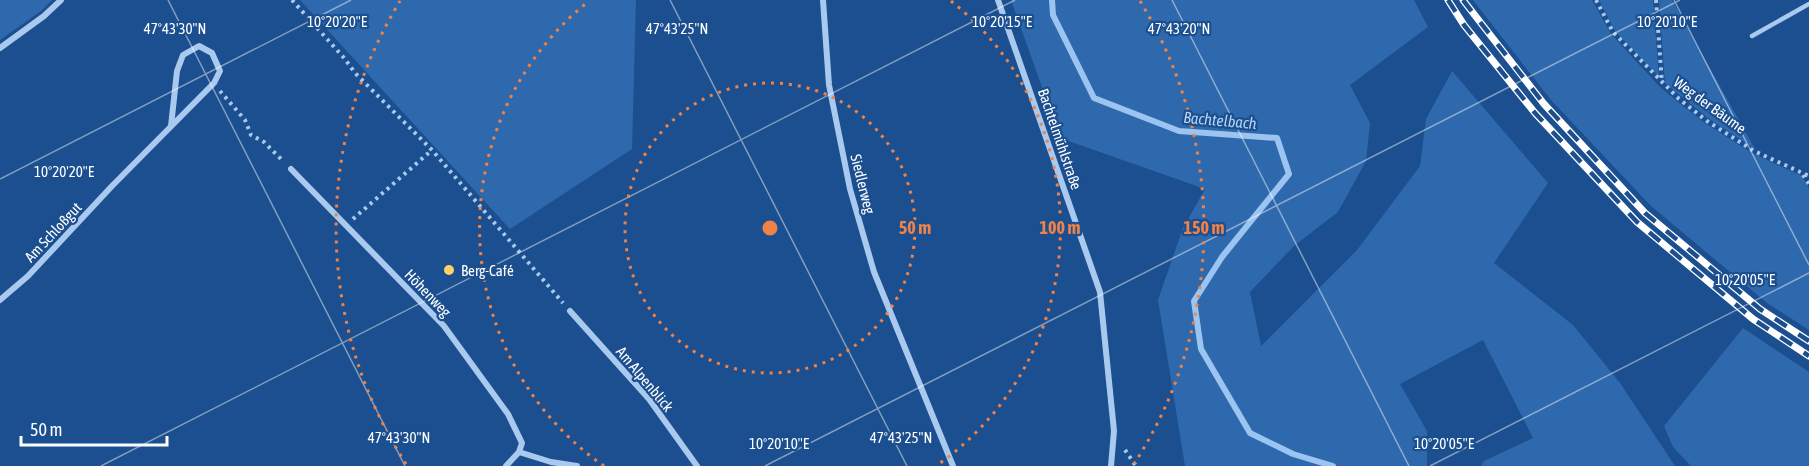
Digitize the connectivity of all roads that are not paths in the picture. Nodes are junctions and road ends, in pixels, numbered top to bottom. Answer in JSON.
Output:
{"nodes":[{"id":1,"x":61,"y":0,"type":"edge"},
{"id":2,"x":823,"y":0,"type":"edge"},
{"id":3,"x":998,"y":0,"type":"edge"},
{"id":4,"x":1809,"y":4,"type":"edge"},
{"id":5,"x":1752,"y":36,"type":"dead end"},
{"id":6,"x":0,"y":48,"type":"edge"},
{"id":7,"x":171,"y":126,"type":"junction"},
{"id":8,"x":291,"y":169,"type":"road end"},
{"id":9,"x":0,"y":300,"type":"edge"},
{"id":10,"x":570,"y":311,"type":"road end"},
{"id":11,"x":519,"y":453,"type":"junction"},
{"id":12,"x":506,"y":466,"type":"edge"},
{"id":13,"x":577,"y":466,"type":"edge"},
{"id":14,"x":697,"y":466,"type":"edge"},
{"id":15,"x":953,"y":466,"type":"edge"},
{"id":16,"x":1111,"y":466,"type":"edge"}],
"edges":[{"from":1,"to":6,"type":"street"},
{"from":2,"to":15,"type":"street","name":"Siedlerweg"},
{"from":3,"to":16,"type":"street","name":"Bachtelmühlstraße"},
{"from":4,"to":5,"type":"lane"},
{"from":7,"to":7,"type":"street","name":"Am Schloßgut"},
{"from":7,"to":9,"type":"street","name":"Am Schloßgut"},
{"from":8,"to":11,"type":"street","name":"Höhenweg"},
{"from":10,"to":14,"type":"street","name":"Am Alpenblick"},
{"from":11,"to":12,"type":"street"},
{"from":11,"to":13,"type":"street"}]}
